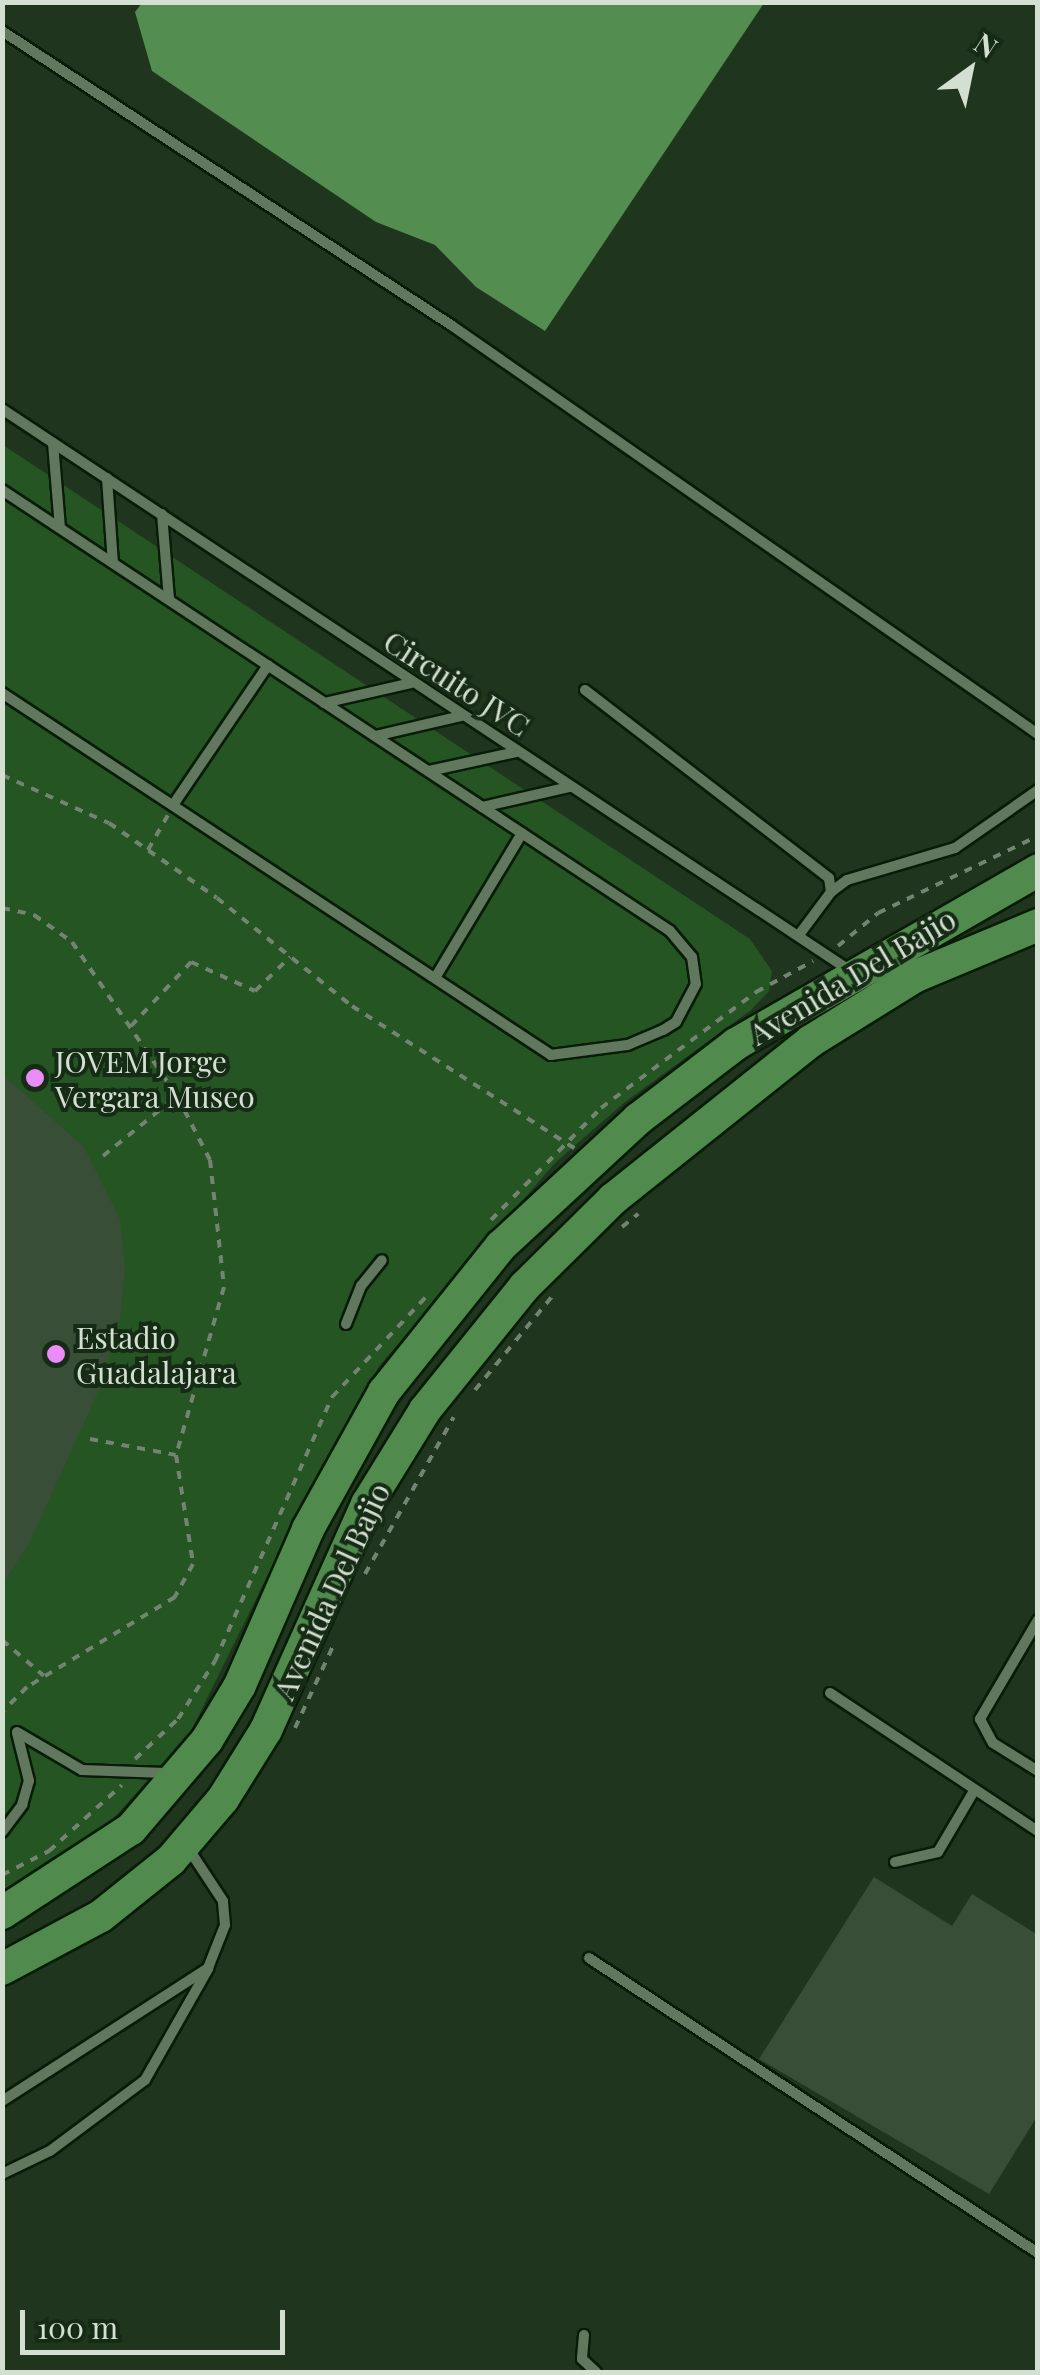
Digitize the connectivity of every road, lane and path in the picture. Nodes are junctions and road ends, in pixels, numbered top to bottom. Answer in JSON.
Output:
{"nodes":[{"id":1,"x":2,"y":30,"type":"edge"},
{"id":2,"x":2,"y":409,"type":"edge"},
{"id":3,"x":54,"y":443,"type":"junction"},
{"id":4,"x":106,"y":478,"type":"junction"},
{"id":5,"x":2,"y":480,"type":"edge"},
{"id":6,"x":3,"y":491,"type":"edge"},
{"id":7,"x":162,"y":514,"type":"junction"},
{"id":8,"x":60,"y":528,"type":"junction"},
{"id":9,"x":114,"y":563,"type":"junction"},
{"id":10,"x":169,"y":600,"type":"junction"},
{"id":11,"x":268,"y":665,"type":"junction"},
{"id":12,"x":411,"y":683,"type":"junction"},
{"id":13,"x":585,"y":690,"type":"dead end"},
{"id":14,"x":2,"y":692,"type":"edge"},
{"id":15,"x":324,"y":703,"type":"junction"},
{"id":16,"x":462,"y":716,"type":"junction"},
{"id":17,"x":1038,"y":734,"type":"edge"},
{"id":18,"x":375,"y":736,"type":"junction"},
{"id":19,"x":516,"y":752,"type":"junction"},
{"id":20,"x":428,"y":772,"type":"junction"},
{"id":21,"x":2,"y":775,"type":"edge"},
{"id":22,"x":569,"y":787,"type":"junction"},
{"id":23,"x":1038,"y":790,"type":"edge"},
{"id":24,"x":173,"y":806,"type":"junction"},
{"id":25,"x":482,"y":807,"type":"junction"},
{"id":26,"x":522,"y":833,"type":"junction"},
{"id":27,"x":1038,"y":836,"type":"edge"},
{"id":28,"x":148,"y":850,"type":"junction"},
{"id":29,"x":1038,"y":870,"type":"edge"},
{"id":30,"x":831,"y":892,"type":"junction"},
{"id":31,"x":2,"y":908,"type":"edge"},
{"id":32,"x":1038,"y":925,"type":"edge"},
{"id":33,"x":799,"y":935,"type":"junction"},
{"id":34,"x":826,"y":953,"type":"junction"},
{"id":35,"x":290,"y":957,"type":"junction"},
{"id":36,"x":854,"y":973,"type":"junction"},
{"id":37,"x":435,"y":978,"type":"junction"},
{"id":38,"x":756,"y":992,"type":"dead end"},
{"id":39,"x":886,"y":994,"type":"junction"},
{"id":40,"x":131,"y":1026,"type":"junction"},
{"id":41,"x":177,"y":1096,"type":"junction"},
{"id":42,"x":102,"y":1156,"type":"dead end"},
{"id":43,"x":592,"y":1163,"type":"junction"},
{"id":44,"x":652,"y":1200,"type":"dead end"},
{"id":45,"x":612,"y":1236,"type":"dead end"},
{"id":46,"x":382,"y":1260,"type":"dead end"},
{"id":47,"x":562,"y":1285,"type":"dead end"},
{"id":48,"x":346,"y":1324,"type":"dead end"},
{"id":49,"x":90,"y":1439,"type":"dead end"},
{"id":50,"x":176,"y":1455,"type":"junction"},
{"id":51,"x":362,"y":1579,"type":"dead end"},
{"id":52,"x":1038,"y":1620,"type":"edge"},
{"id":53,"x":338,"y":1632,"type":"dead end"},
{"id":54,"x":2,"y":1640,"type":"edge"},
{"id":55,"x":44,"y":1676,"type":"junction"},
{"id":56,"x":830,"y":1693,"type":"dead end"},
{"id":57,"x":2,"y":1712,"type":"edge"},
{"id":58,"x":288,"y":1740,"type":"dead end"},
{"id":59,"x":1038,"y":1771,"type":"edge"},
{"id":60,"x":182,"y":1772,"type":"junction"},
{"id":61,"x":974,"y":1790,"type":"junction"},
{"id":62,"x":1038,"y":1831,"type":"edge"},
{"id":63,"x":2,"y":1832,"type":"edge"},
{"id":64,"x":185,"y":1843,"type":"junction"},
{"id":65,"x":895,"y":1862,"type":"dead end"},
{"id":66,"x":2,"y":1913,"type":"edge"},
{"id":67,"x":589,"y":1958,"type":"dead end"},
{"id":68,"x":208,"y":1968,"type":"junction"},
{"id":69,"x":2,"y":1969,"type":"edge"},
{"id":70,"x":2,"y":2101,"type":"edge"},
{"id":71,"x":2,"y":2174,"type":"edge"},
{"id":72,"x":1038,"y":2253,"type":"edge"},
{"id":73,"x":584,"y":2335,"type":"dead end"},
{"id":74,"x":596,"y":2372,"type":"edge"}],
"edges":[{"from":1,"to":17,"type":"lane"},
{"from":2,"to":3,"type":"lane","name":"Circuito JVC"},
{"from":3,"to":4,"type":"lane","name":"Circuito JVC"},
{"from":3,"to":8,"type":"lane"},
{"from":4,"to":7,"type":"lane","name":"Circuito JVC"},
{"from":4,"to":9,"type":"lane"},
{"from":5,"to":6,"type":"lane"},
{"from":6,"to":8,"type":"lane"},
{"from":7,"to":10,"type":"lane"},
{"from":7,"to":12,"type":"lane","name":"Circuito JVC"},
{"from":8,"to":9,"type":"lane"},
{"from":9,"to":10,"type":"lane"},
{"from":10,"to":11,"type":"lane"},
{"from":11,"to":15,"type":"lane"},
{"from":11,"to":24,"type":"lane"},
{"from":12,"to":15,"type":"lane"},
{"from":12,"to":16,"type":"lane","name":"Circuito JVC"},
{"from":13,"to":30,"type":"lane"},
{"from":14,"to":24,"type":"lane"},
{"from":15,"to":18,"type":"lane"},
{"from":16,"to":18,"type":"lane"},
{"from":16,"to":19,"type":"lane","name":"Circuito JVC"},
{"from":18,"to":20,"type":"lane"},
{"from":19,"to":20,"type":"lane"},
{"from":19,"to":22,"type":"lane","name":"Circuito JVC"},
{"from":20,"to":25,"type":"lane"},
{"from":21,"to":28,"type":"path"},
{"from":22,"to":25,"type":"lane"},
{"from":22,"to":33,"type":"lane","name":"Circuito JVC"},
{"from":23,"to":30,"type":"lane"},
{"from":24,"to":28,"type":"path"},
{"from":24,"to":37,"type":"lane"},
{"from":25,"to":26,"type":"lane"},
{"from":26,"to":37,"type":"lane"},
{"from":26,"to":37,"type":"lane"},
{"from":27,"to":34,"type":"path"},
{"from":28,"to":35,"type":"path"},
{"from":29,"to":36,"type":"main road","name":"Avenida Del Bajio"},
{"from":30,"to":33,"type":"lane"},
{"from":31,"to":40,"type":"path"},
{"from":32,"to":39,"type":"main road","name":"Avenida Del Bajio"},
{"from":33,"to":34,"type":"lane","name":"Circuito JVC"},
{"from":34,"to":36,"type":"lane","name":"Circuito JVC"},
{"from":34,"to":38,"type":"path"},
{"from":35,"to":40,"type":"path"},
{"from":35,"to":43,"type":"path"},
{"from":36,"to":39,"type":"lane","name":"Circuito JVC"},
{"from":36,"to":43,"type":"main road","name":"Avenida Del Bajio"},
{"from":39,"to":64,"type":"main road","name":"Avenida Del Bajio"},
{"from":40,"to":41,"type":"path"},
{"from":41,"to":42,"type":"path"},
{"from":41,"to":50,"type":"path"},
{"from":43,"to":60,"type":"main road","name":"Avenida Del Bajio"},
{"from":44,"to":45,"type":"path"},
{"from":46,"to":48,"type":"lane"},
{"from":47,"to":51,"type":"path"},
{"from":49,"to":50,"type":"path"},
{"from":50,"to":55,"type":"path"},
{"from":52,"to":59,"type":"lane"},
{"from":53,"to":58,"type":"path"},
{"from":54,"to":55,"type":"path"},
{"from":55,"to":57,"type":"path"},
{"from":56,"to":61,"type":"lane"},
{"from":60,"to":63,"type":"lane"},
{"from":60,"to":66,"type":"main road","name":"Avenida Del Bajio"},
{"from":61,"to":62,"type":"lane"},
{"from":61,"to":65,"type":"lane"},
{"from":64,"to":68,"type":"lane"},
{"from":64,"to":69,"type":"main road","name":"Avenida Del Bajio"},
{"from":67,"to":72,"type":"lane"},
{"from":68,"to":70,"type":"lane"},
{"from":68,"to":71,"type":"lane"},
{"from":73,"to":74,"type":"lane"}]}
